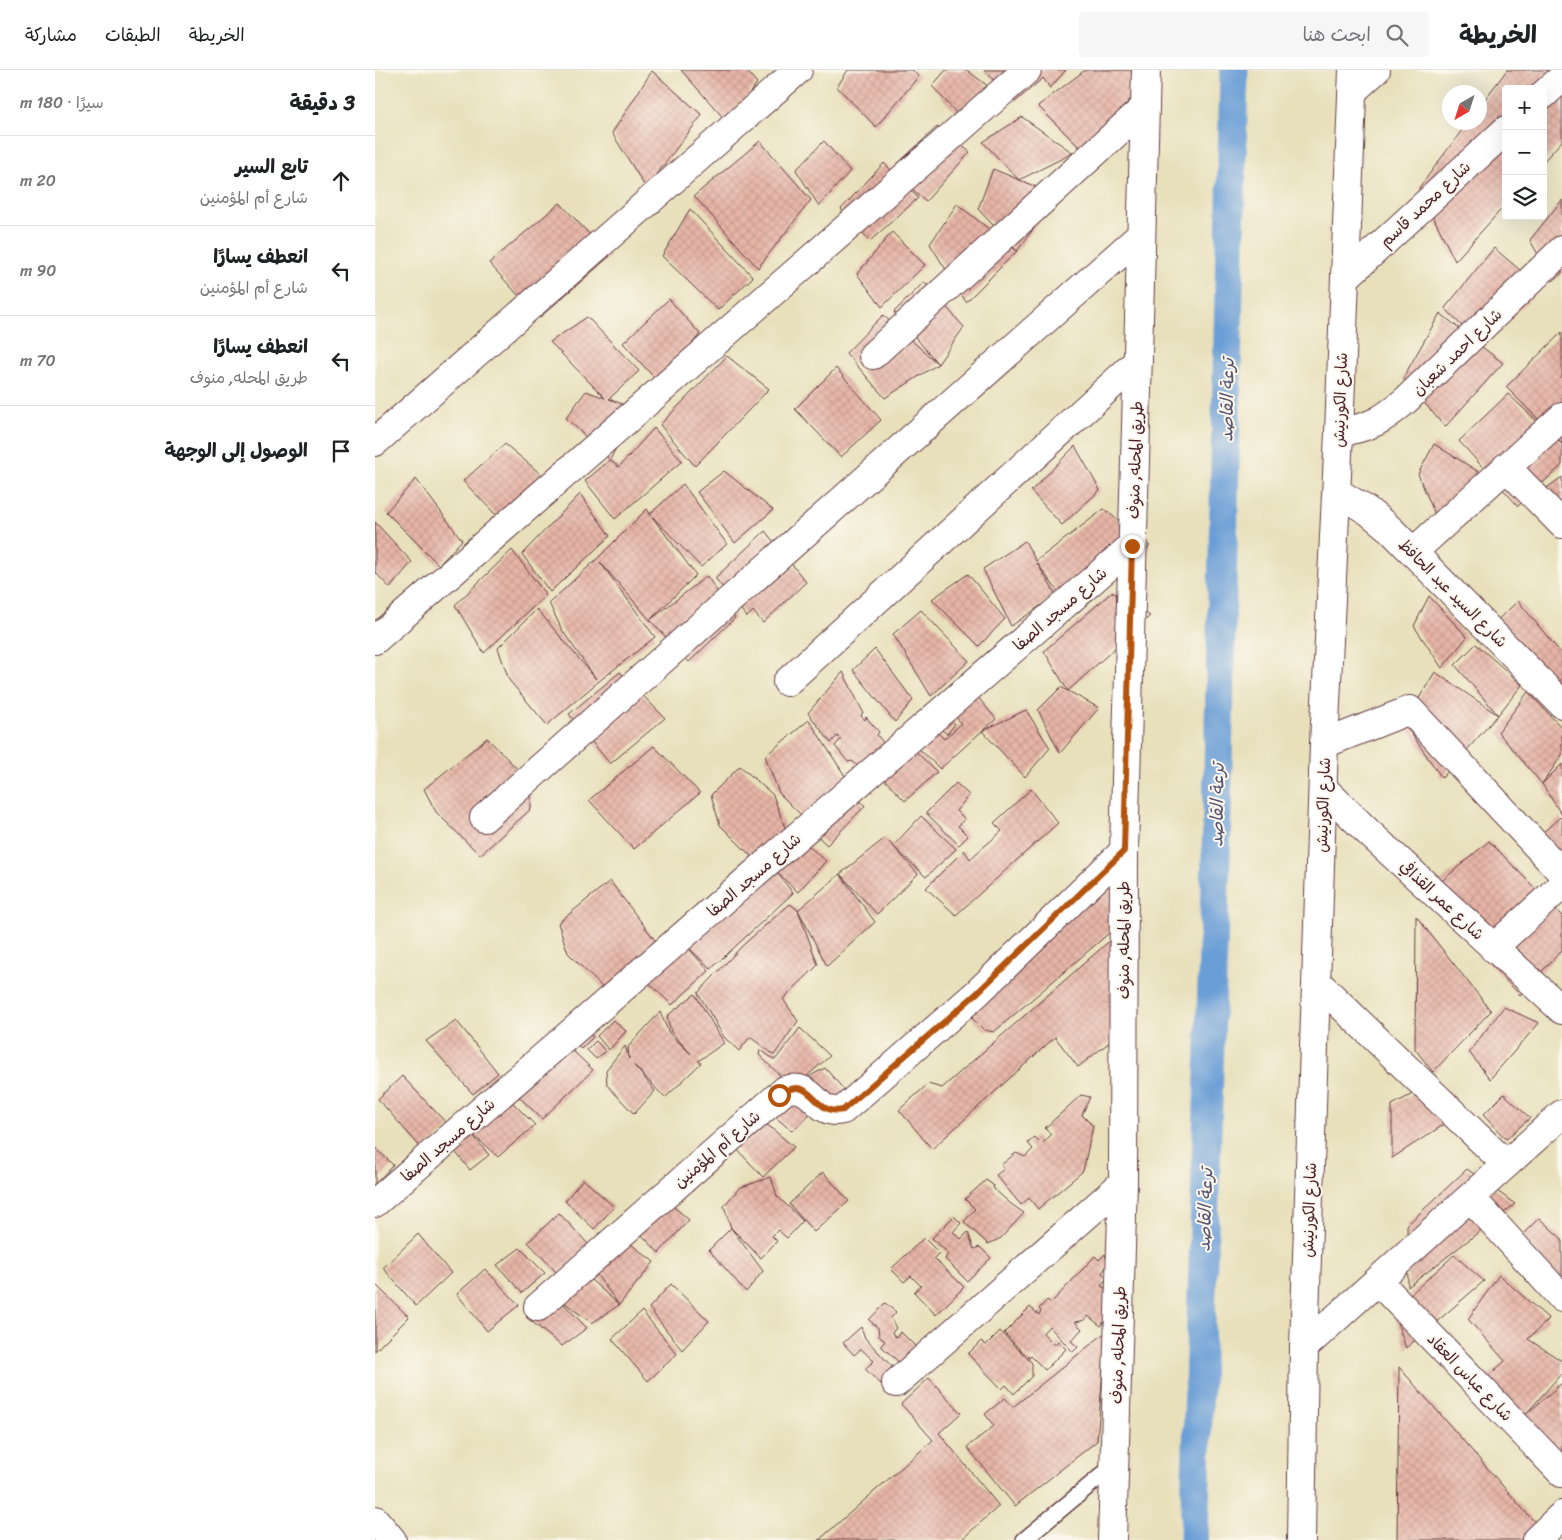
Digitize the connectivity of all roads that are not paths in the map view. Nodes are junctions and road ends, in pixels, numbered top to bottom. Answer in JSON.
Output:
{"nodes":[{"id":1,"x":798,"y":70,"type":"edge"},
{"id":2,"x":1027,"y":70,"type":"edge"},
{"id":3,"x":1147,"y":70,"type":"edge"},
{"id":4,"x":1376,"y":70,"type":"edge"},
{"id":5,"x":1562,"y":78,"type":"edge"},
{"id":6,"x":1353,"y":80,"type":"edge"},
{"id":7,"x":1547,"y":91,"type":"edge"},
{"id":8,"x":1145,"y":107,"type":"junction"},
{"id":9,"x":1502,"y":134,"type":"edge"},
{"id":10,"x":1141,"y":236,"type":"junction"},
{"id":11,"x":1562,"y":250,"type":"edge"},
{"id":12,"x":1345,"y":278,"type":"junction"},
{"id":13,"x":873,"y":354,"type":"dead end"},
{"id":14,"x":1138,"y":361,"type":"junction"},
{"id":15,"x":1561,"y":420,"type":"edge"},
{"id":16,"x":1339,"y":433,"type":"junction"},
{"id":17,"x":375,"y":442,"type":"edge"},
{"id":18,"x":1506,"y":467,"type":"junction"},
{"id":19,"x":1337,"y":492,"type":"junction"},
{"id":20,"x":1562,"y":524,"type":"edge"},
{"id":21,"x":1132,"y":546,"type":"junction"},
{"id":22,"x":1413,"y":552,"type":"junction"},
{"id":23,"x":375,"y":640,"type":"edge"},
{"id":24,"x":787,"y":682,"type":"dead end"},
{"id":25,"x":1562,"y":704,"type":"edge"},
{"id":26,"x":1324,"y":744,"type":"junction"},
{"id":27,"x":1324,"y":789,"type":"junction"},
{"id":28,"x":484,"y":818,"type":"dead end"},
{"id":29,"x":1124,"y":851,"type":"junction"},
{"id":30,"x":1562,"y":873,"type":"edge"},
{"id":31,"x":1562,"y":885,"type":"edge"},
{"id":32,"x":1493,"y":948,"type":"junction"},
{"id":33,"x":1317,"y":982,"type":"junction"},
{"id":34,"x":1562,"y":1010,"type":"edge"},
{"id":35,"x":1562,"y":1114,"type":"edge"},
{"id":36,"x":1506,"y":1164,"type":"junction"},
{"id":37,"x":1123,"y":1183,"type":"junction"},
{"id":38,"x":1470,"y":1198,"type":"junction"},
{"id":39,"x":375,"y":1203,"type":"edge"},
{"id":40,"x":1378,"y":1281,"type":"junction"},
{"id":41,"x":1562,"y":1298,"type":"edge"},
{"id":42,"x":538,"y":1306,"type":"dead end"},
{"id":43,"x":1304,"y":1347,"type":"junction"},
{"id":44,"x":896,"y":1383,"type":"dead end"},
{"id":45,"x":1114,"y":1466,"type":"junction"},
{"id":46,"x":1562,"y":1473,"type":"edge"},
{"id":47,"x":1562,"y":1515,"type":"edge"},
{"id":48,"x":375,"y":1520,"type":"edge"},
{"id":49,"x":392,"y":1540,"type":"edge"},
{"id":50,"x":1024,"y":1540,"type":"edge"},
{"id":51,"x":1112,"y":1540,"type":"edge"},
{"id":52,"x":1301,"y":1540,"type":"edge"},
{"id":53,"x":1536,"y":1540,"type":"edge"}],
"edges":[{"from":1,"to":17,"type":"street"},
{"from":2,"to":23,"type":"street"},
{"from":3,"to":8,"type":"street","name":"طريق المحله, منوف"},
{"from":4,"to":6,"type":"street"},
{"from":5,"to":7,"type":"street"},
{"from":6,"to":12,"type":"street","name":"شارع الكورنيش"},
{"from":8,"to":10,"type":"street","name":"طريق المحله, منوف"},
{"from":8,"to":13,"type":"street"},
{"from":9,"to":12,"type":"street","name":"شارع محمد قاسم"},
{"from":10,"to":14,"type":"street","name":"طريق المحله, منوف"},
{"from":10,"to":28,"type":"street"},
{"from":11,"to":16,"type":"street","name":"شارع احمد شعبان"},
{"from":12,"to":16,"type":"street","name":"شارع الكورنيش"},
{"from":14,"to":21,"type":"street","name":"طريق المحله, منوف"},
{"from":14,"to":24,"type":"street"},
{"from":15,"to":18,"type":"street"},
{"from":16,"to":19,"type":"street","name":"شارع الكورنيش"},
{"from":18,"to":20,"type":"street"},
{"from":18,"to":22,"type":"street"},
{"from":19,"to":22,"type":"street","name":"شارع السيد عبد الحافظ"},
{"from":19,"to":26,"type":"street","name":"شارع الكورنيش"},
{"from":21,"to":29,"type":"street","name":"طريق المحله, منوف"},
{"from":21,"to":39,"type":"street","name":"شارع مسجد الصفا"},
{"from":22,"to":25,"type":"street","name":"شارع السيد عبد الحافظ"},
{"from":26,"to":27,"type":"street","name":"شارع الكورنيش"},
{"from":26,"to":30,"type":"street"},
{"from":27,"to":32,"type":"street","name":"شارع عمر القذافي"},
{"from":27,"to":33,"type":"street","name":"شارع الكورنيش"},
{"from":29,"to":37,"type":"street","name":"طريق المحله, منوف"},
{"from":29,"to":42,"type":"street","name":"شارع أم المؤمنين"},
{"from":31,"to":32,"type":"street"},
{"from":32,"to":34,"type":"street","name":"شارع عمر القذافي"},
{"from":33,"to":36,"type":"street"},
{"from":33,"to":43,"type":"street","name":"شارع الكورنيش"},
{"from":35,"to":36,"type":"street"},
{"from":36,"to":38,"type":"street"},
{"from":37,"to":44,"type":"street"},
{"from":37,"to":45,"type":"street","name":"طريق المحله, منوف"},
{"from":38,"to":40,"type":"street"},
{"from":38,"to":41,"type":"street"},
{"from":40,"to":43,"type":"street"},
{"from":40,"to":46,"type":"street","name":"شارع عباس العقاد"},
{"from":43,"to":52,"type":"street","name":"شارع الكورنيش"},
{"from":45,"to":50,"type":"lane"},
{"from":45,"to":51,"type":"street","name":"طريق المحله, منوف"},
{"from":47,"to":53,"type":"street"},
{"from":48,"to":49,"type":"street"}]}
